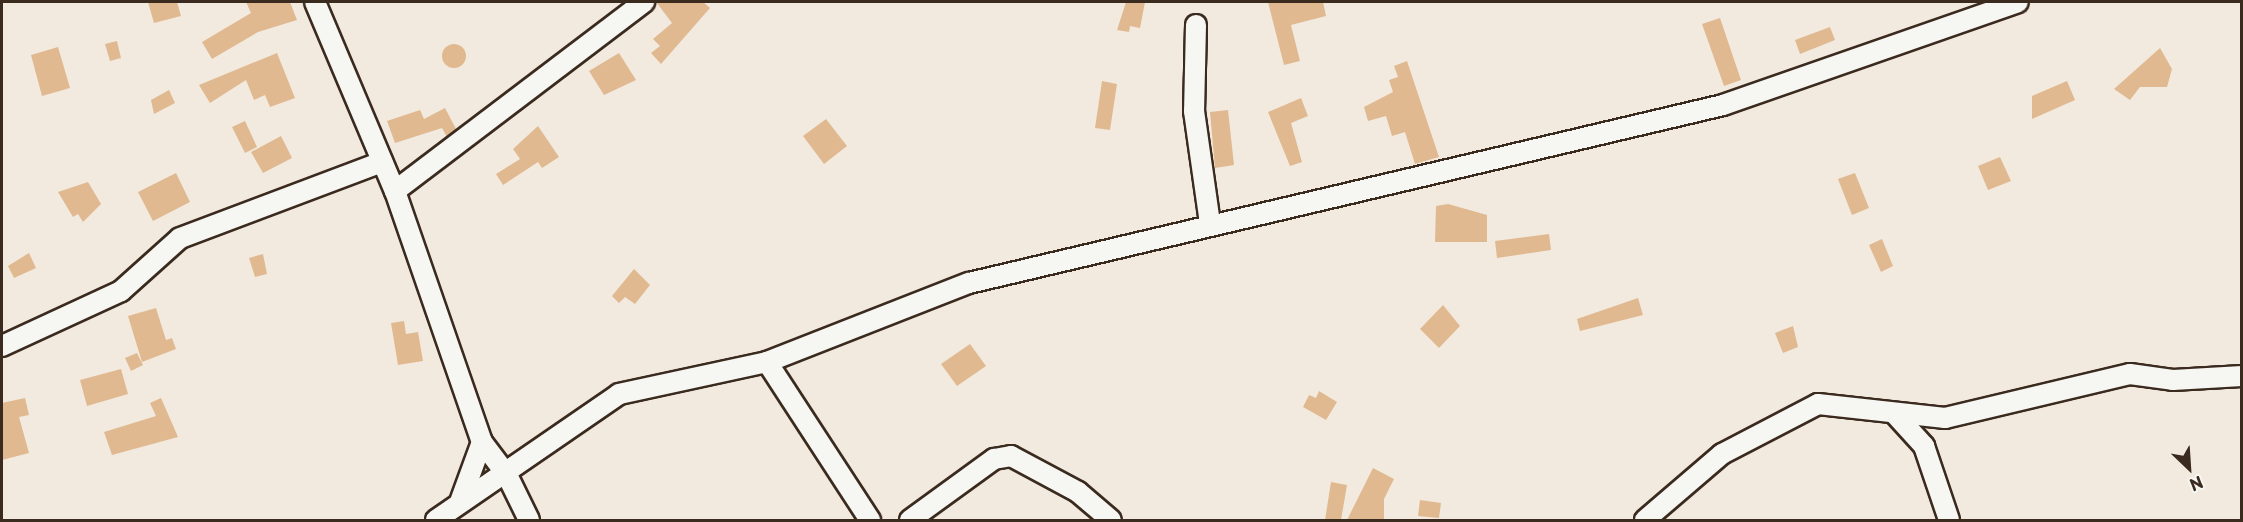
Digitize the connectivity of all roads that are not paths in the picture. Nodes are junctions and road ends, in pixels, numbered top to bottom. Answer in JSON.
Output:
{"nodes":[{"id":1,"x":315,"y":2,"type":"edge"},
{"id":2,"x":644,"y":2,"type":"edge"},
{"id":3,"x":2018,"y":2,"type":"edge"},
{"id":4,"x":1196,"y":25,"type":"dead end"},
{"id":5,"x":382,"y":162,"type":"junction"},
{"id":6,"x":395,"y":191,"type":"junction"},
{"id":7,"x":1210,"y":224,"type":"junction"},
{"id":8,"x":2,"y":346,"type":"edge"},
{"id":9,"x":767,"y":362,"type":"junction"},
{"id":10,"x":2241,"y":376,"type":"edge"},
{"id":11,"x":1892,"y":411,"type":"junction"},
{"id":12,"x":482,"y":442,"type":"junction"},
{"id":13,"x":507,"y":475,"type":"junction"},
{"id":14,"x":460,"y":502,"type":"junction"},
{"id":15,"x":436,"y":520,"type":"edge"},
{"id":16,"x":529,"y":520,"type":"edge"},
{"id":17,"x":870,"y":520,"type":"edge"},
{"id":18,"x":910,"y":520,"type":"edge"},
{"id":19,"x":1111,"y":520,"type":"edge"},
{"id":20,"x":1645,"y":520,"type":"edge"},
{"id":21,"x":1949,"y":520,"type":"edge"}],
"edges":[{"from":1,"to":5,"type":"street"},
{"from":2,"to":6,"type":"street"},
{"from":3,"to":7,"type":"street"},
{"from":4,"to":7,"type":"street"},
{"from":5,"to":6,"type":"street"},
{"from":5,"to":8,"type":"street"},
{"from":6,"to":12,"type":"street"},
{"from":7,"to":9,"type":"street"},
{"from":9,"to":13,"type":"street"},
{"from":9,"to":17,"type":"street"},
{"from":10,"to":11,"type":"street"},
{"from":11,"to":20,"type":"street"},
{"from":11,"to":21,"type":"street"},
{"from":12,"to":13,"type":"street"},
{"from":12,"to":14,"type":"street"},
{"from":13,"to":14,"type":"street"},
{"from":13,"to":16,"type":"street"},
{"from":14,"to":15,"type":"street"},
{"from":18,"to":19,"type":"street"}]}
